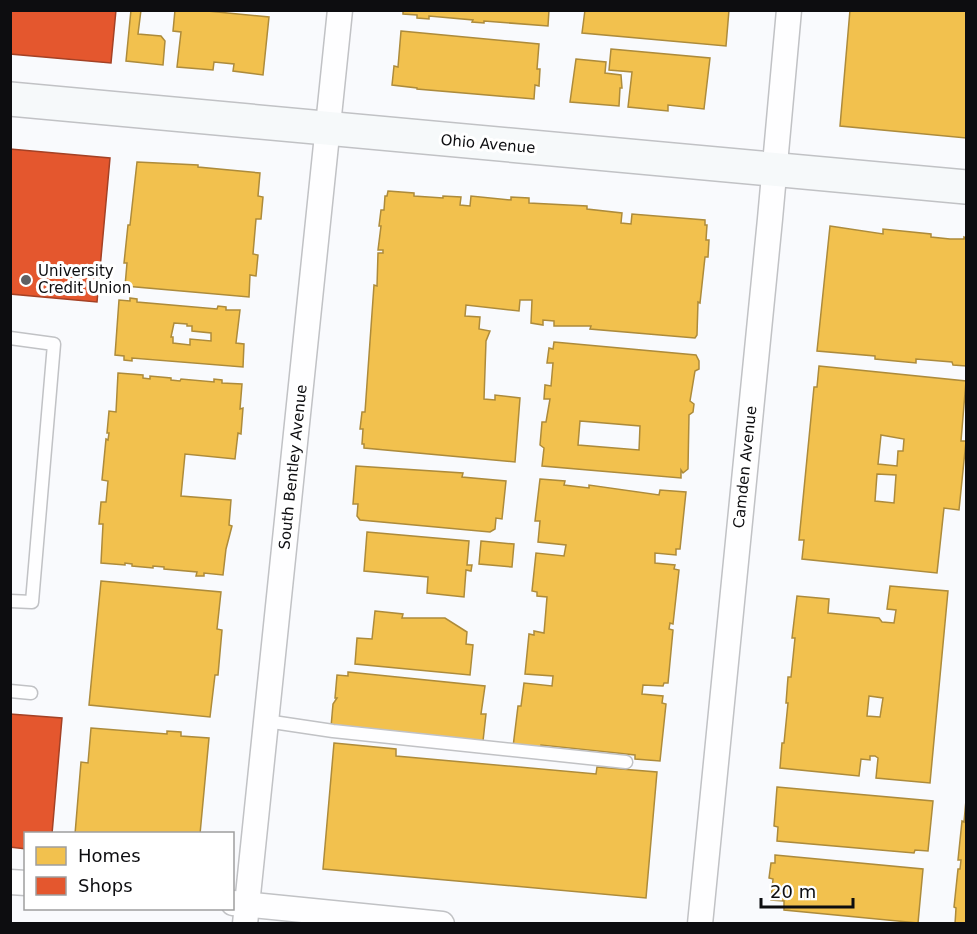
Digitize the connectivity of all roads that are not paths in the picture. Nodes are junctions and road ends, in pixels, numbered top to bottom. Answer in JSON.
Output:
{"nodes":[{"id":1,"x":340,"y":10,"type":"edge"},
{"id":2,"x":789,"y":10,"type":"edge"},
{"id":3,"x":10,"y":99,"type":"edge"},
{"id":4,"x":329,"y":129,"type":"junction"},
{"id":5,"x":774,"y":169,"type":"junction"},
{"id":6,"x":966,"y":187,"type":"edge"},
{"id":7,"x":10,"y":338,"type":"edge"},
{"id":8,"x":10,"y":601,"type":"edge"},
{"id":9,"x":10,"y":691,"type":"edge"},
{"id":10,"x":31,"y":693,"type":"dead end"},
{"id":11,"x":266,"y":721,"type":"junction"},
{"id":12,"x":626,"y":762,"type":"dead end"},
{"id":13,"x":242,"y":910,"type":"edge"},
{"id":14,"x":442,"y":924,"type":"edge"},
{"id":15,"x":700,"y":924,"type":"edge"}],
"edges":[{"from":1,"to":4,"type":"street","name":"South Bentley Avenue"},
{"from":2,"to":5,"type":"street","name":"Camden Avenue"},
{"from":3,"to":4,"type":"street","name":"Ohio Avenue"},
{"from":4,"to":5,"type":"street","name":"Ohio Avenue"},
{"from":4,"to":11,"type":"street","name":"South Bentley Avenue"},
{"from":5,"to":6,"type":"street","name":"Ohio Avenue"},
{"from":5,"to":15,"type":"street","name":"Camden Avenue"},
{"from":7,"to":8,"type":"lane"},
{"from":9,"to":10,"type":"lane"},
{"from":11,"to":12,"type":"lane"},
{"from":11,"to":13,"type":"street","name":"South Bentley Avenue"},
{"from":13,"to":14,"type":"street"}]}
